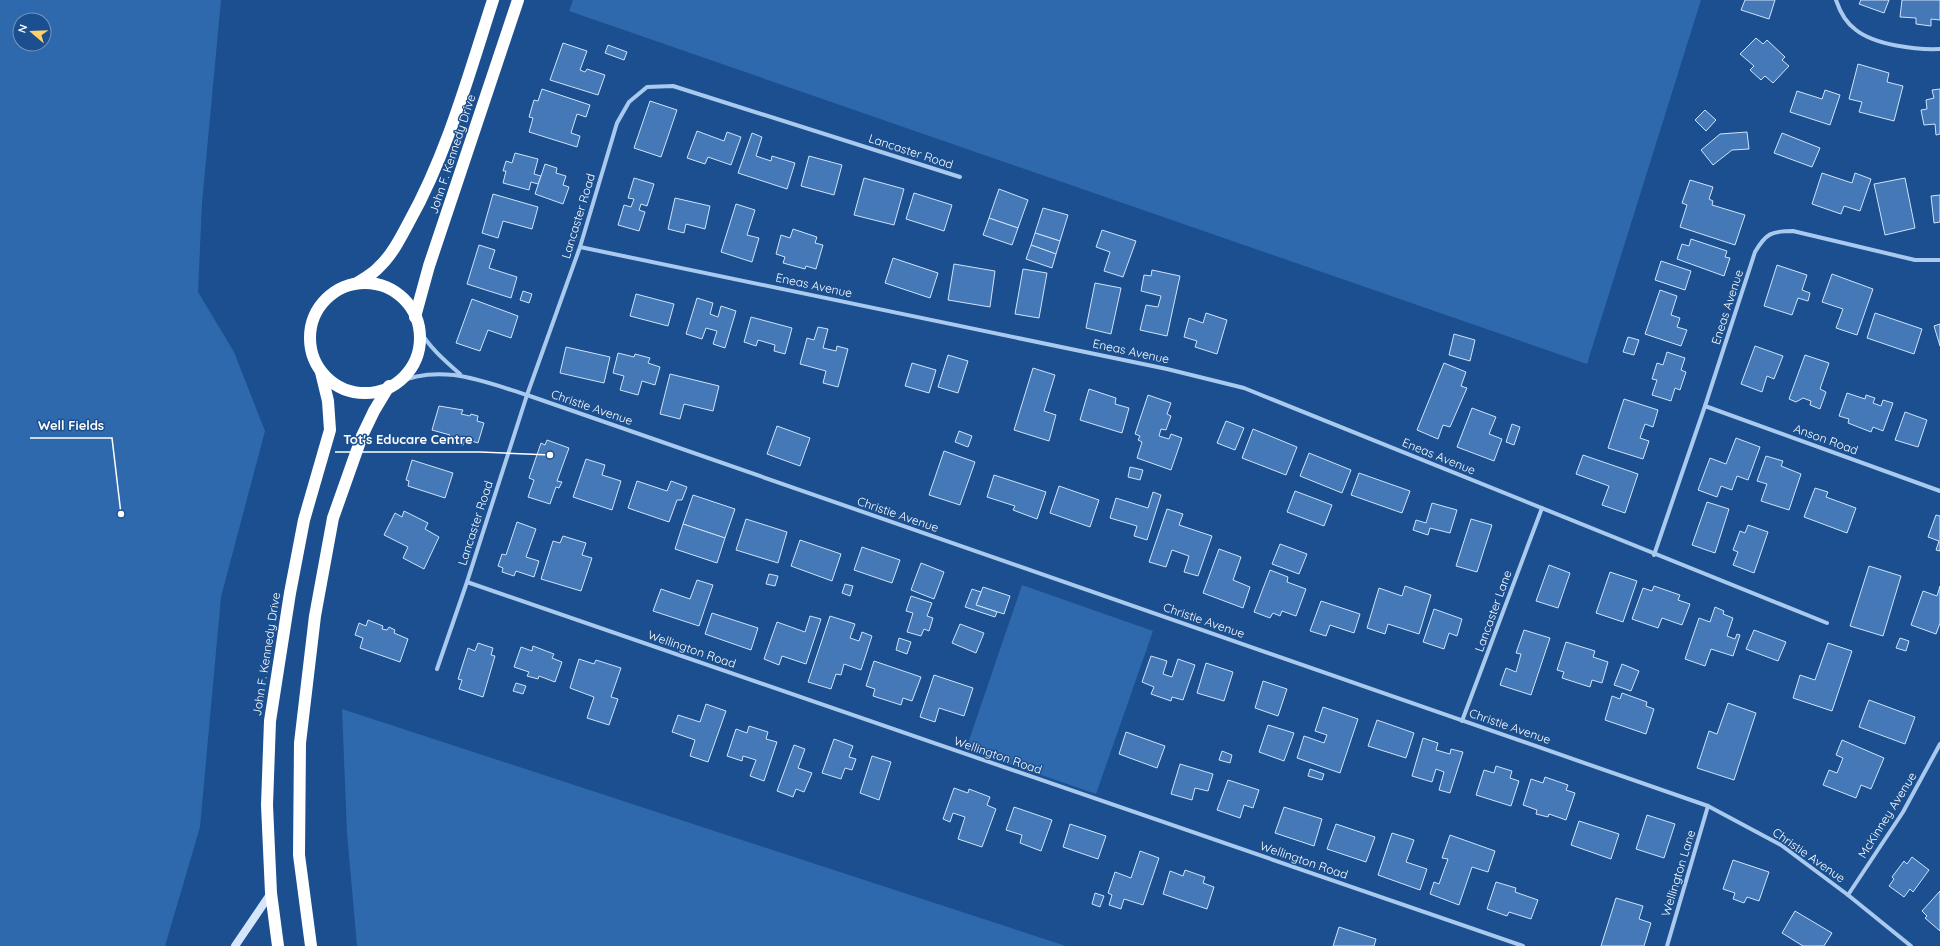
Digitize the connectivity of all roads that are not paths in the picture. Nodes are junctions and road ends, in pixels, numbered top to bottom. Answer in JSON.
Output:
{"nodes":[{"id":1,"x":493,"y":0,"type":"edge"},
{"id":2,"x":518,"y":0,"type":"edge"},
{"id":3,"x":1836,"y":0,"type":"edge"},
{"id":4,"x":1940,"y":49,"type":"edge"},
{"id":5,"x":960,"y":177,"type":"dead end"},
{"id":6,"x":580,"y":247,"type":"junction"},
{"id":7,"x":1940,"y":260,"type":"edge"},
{"id":8,"x":357,"y":283,"type":"junction"},
{"id":9,"x":417,"y":323,"type":"junction"},
{"id":10,"x":321,"y":372,"type":"junction"},
{"id":11,"x":460,"y":374,"type":"junction"},
{"id":12,"x":392,"y":385,"type":"junction"},
{"id":13,"x":527,"y":395,"type":"junction"},
{"id":14,"x":1705,"y":406,"type":"junction"},
{"id":15,"x":1940,"y":491,"type":"edge"},
{"id":16,"x":1542,"y":508,"type":"junction"},
{"id":17,"x":1654,"y":555,"type":"junction"},
{"id":18,"x":467,"y":582,"type":"junction"},
{"id":19,"x":1827,"y":623,"type":"dead end"},
{"id":20,"x":437,"y":670,"type":"dead end"},
{"id":21,"x":1462,"y":721,"type":"junction"},
{"id":22,"x":1940,"y":744,"type":"edge"},
{"id":23,"x":1708,"y":806,"type":"junction"},
{"id":24,"x":271,"y":893,"type":"junction"},
{"id":25,"x":1848,"y":895,"type":"junction"},
{"id":26,"x":235,"y":946,"type":"edge"},
{"id":27,"x":278,"y":946,"type":"edge"},
{"id":28,"x":312,"y":946,"type":"edge"},
{"id":29,"x":1523,"y":946,"type":"edge"},
{"id":30,"x":1667,"y":946,"type":"edge"},
{"id":31,"x":1911,"y":946,"type":"edge"}],
"edges":[{"from":1,"to":8,"type":"highway","name":"John F. Kennedy Drive"},
{"from":2,"to":9,"type":"highway","name":"John F. Kennedy Drive"},
{"from":3,"to":4,"type":"street"},
{"from":5,"to":6,"type":"street","name":"Lancaster Road"},
{"from":6,"to":13,"type":"street","name":"Lancaster Road"},
{"from":6,"to":16,"type":"street","name":"Eneas Avenue"},
{"from":7,"to":14,"type":"street","name":"Eneas Avenue"},
{"from":8,"to":9,"type":"highway","name":"John F. Kennedy Drive"},
{"from":8,"to":10,"type":"highway","name":"John F. Kennedy Drive"},
{"from":9,"to":11,"type":"street","name":"Christie Avenue"},
{"from":9,"to":12,"type":"highway","name":"John F. Kennedy Drive"},
{"from":10,"to":12,"type":"highway","name":"John F. Kennedy Drive"},
{"from":10,"to":24,"type":"highway","name":"John F. Kennedy Drive"},
{"from":11,"to":12,"type":"street","name":"Christie Avenue"},
{"from":11,"to":13,"type":"street","name":"Christie Avenue"},
{"from":12,"to":28,"type":"highway","name":"John F. Kennedy Drive"},
{"from":13,"to":18,"type":"street","name":"Lancaster Road"},
{"from":13,"to":21,"type":"street","name":"Christie Avenue"},
{"from":14,"to":15,"type":"street","name":"Anson Road"},
{"from":14,"to":17,"type":"street","name":"Eneas Avenue"},
{"from":16,"to":17,"type":"street","name":"Eneas Avenue"},
{"from":16,"to":21,"type":"street","name":"Lancaster Lane"},
{"from":17,"to":19,"type":"street","name":"Eneas Avenue"},
{"from":18,"to":20,"type":"street","name":"Lancaster Road"},
{"from":18,"to":29,"type":"street","name":"Wellington Road"},
{"from":21,"to":23,"type":"street","name":"Christie Avenue"},
{"from":22,"to":25,"type":"street","name":"McKinney Avenue"},
{"from":23,"to":25,"type":"street","name":"Christie Avenue"},
{"from":23,"to":30,"type":"street","name":"Wellington Lane"},
{"from":24,"to":26,"type":"street"},
{"from":24,"to":27,"type":"highway","name":"John F. Kennedy Drive"},
{"from":25,"to":31,"type":"street","name":"Christie Avenue"}]}
